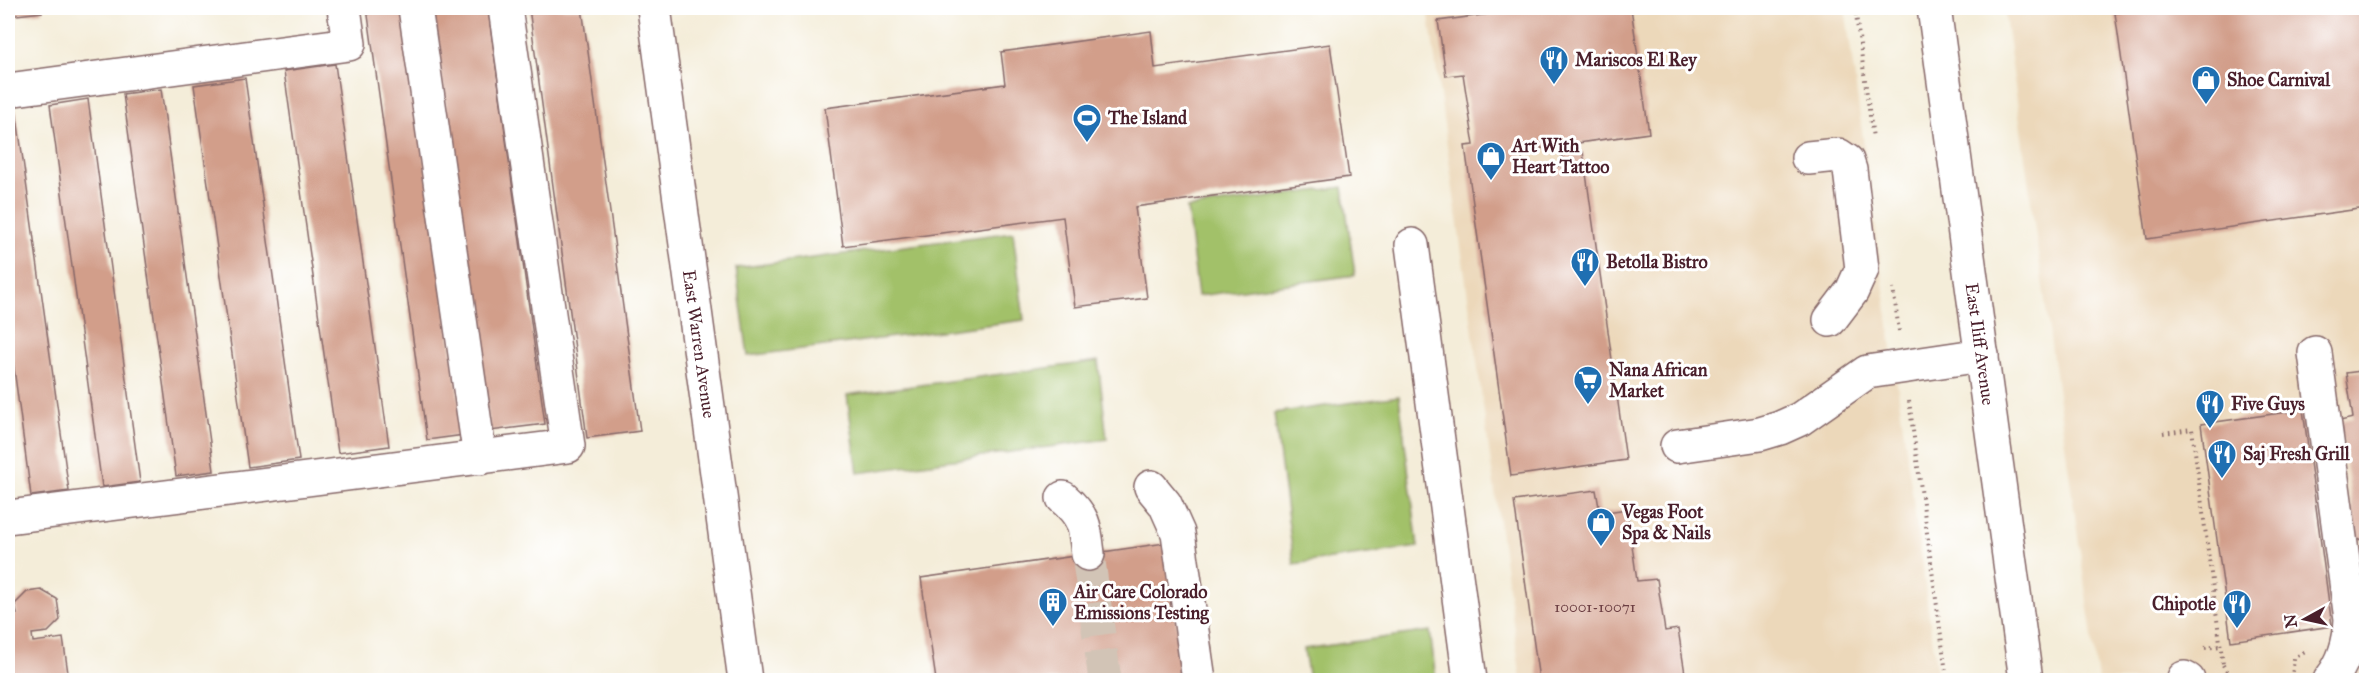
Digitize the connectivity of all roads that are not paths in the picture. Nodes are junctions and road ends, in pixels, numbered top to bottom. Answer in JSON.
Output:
{"nodes":[{"id":1,"x":344,"y":8,"type":"edge"},
{"id":2,"x":415,"y":8,"type":"edge"},
{"id":3,"x":505,"y":8,"type":"edge"},
{"id":4,"x":654,"y":8,"type":"edge"},
{"id":5,"x":1934,"y":8,"type":"edge"},
{"id":6,"x":8,"y":90,"type":"edge"},
{"id":7,"x":1808,"y":158,"type":"dead end"},
{"id":8,"x":1412,"y":245,"type":"dead end"},
{"id":9,"x":1830,"y":320,"type":"dead end"},
{"id":10,"x":2315,"y":353,"type":"dead end"},
{"id":11,"x":1982,"y":356,"type":"junction"},
{"id":12,"x":1677,"y":446,"type":"dead end"},
{"id":13,"x":480,"y":458,"type":"junction"},
{"id":14,"x":1151,"y":487,"type":"dead end"},
{"id":15,"x":1063,"y":498,"type":"dead end"},
{"id":16,"x":8,"y":517,"type":"edge"},
{"id":17,"x":1088,"y":554,"type":"tunnel mouth"},
{"id":18,"x":745,"y":681,"type":"edge"},
{"id":19,"x":1199,"y":681,"type":"edge"},
{"id":20,"x":1470,"y":681,"type":"edge"},
{"id":21,"x":2026,"y":681,"type":"edge"},
{"id":22,"x":2330,"y":681,"type":"edge"}],
"edges":[{"from":1,"to":6,"type":"main road"},
{"from":2,"to":13,"type":"main road"},
{"from":3,"to":13,"type":"main road"},
{"from":4,"to":18,"type":"main road","name":"East Warren Avenue"},
{"from":5,"to":11,"type":"main road","name":"East Iliff Avenue"},
{"from":7,"to":9,"type":"main road"},
{"from":8,"to":20,"type":"main road"},
{"from":10,"to":22,"type":"main road"},
{"from":11,"to":12,"type":"main road"},
{"from":11,"to":21,"type":"main road","name":"East Iliff Avenue"},
{"from":13,"to":16,"type":"main road"},
{"from":14,"to":19,"type":"main road"},
{"from":15,"to":17,"type":"main road"}]}
